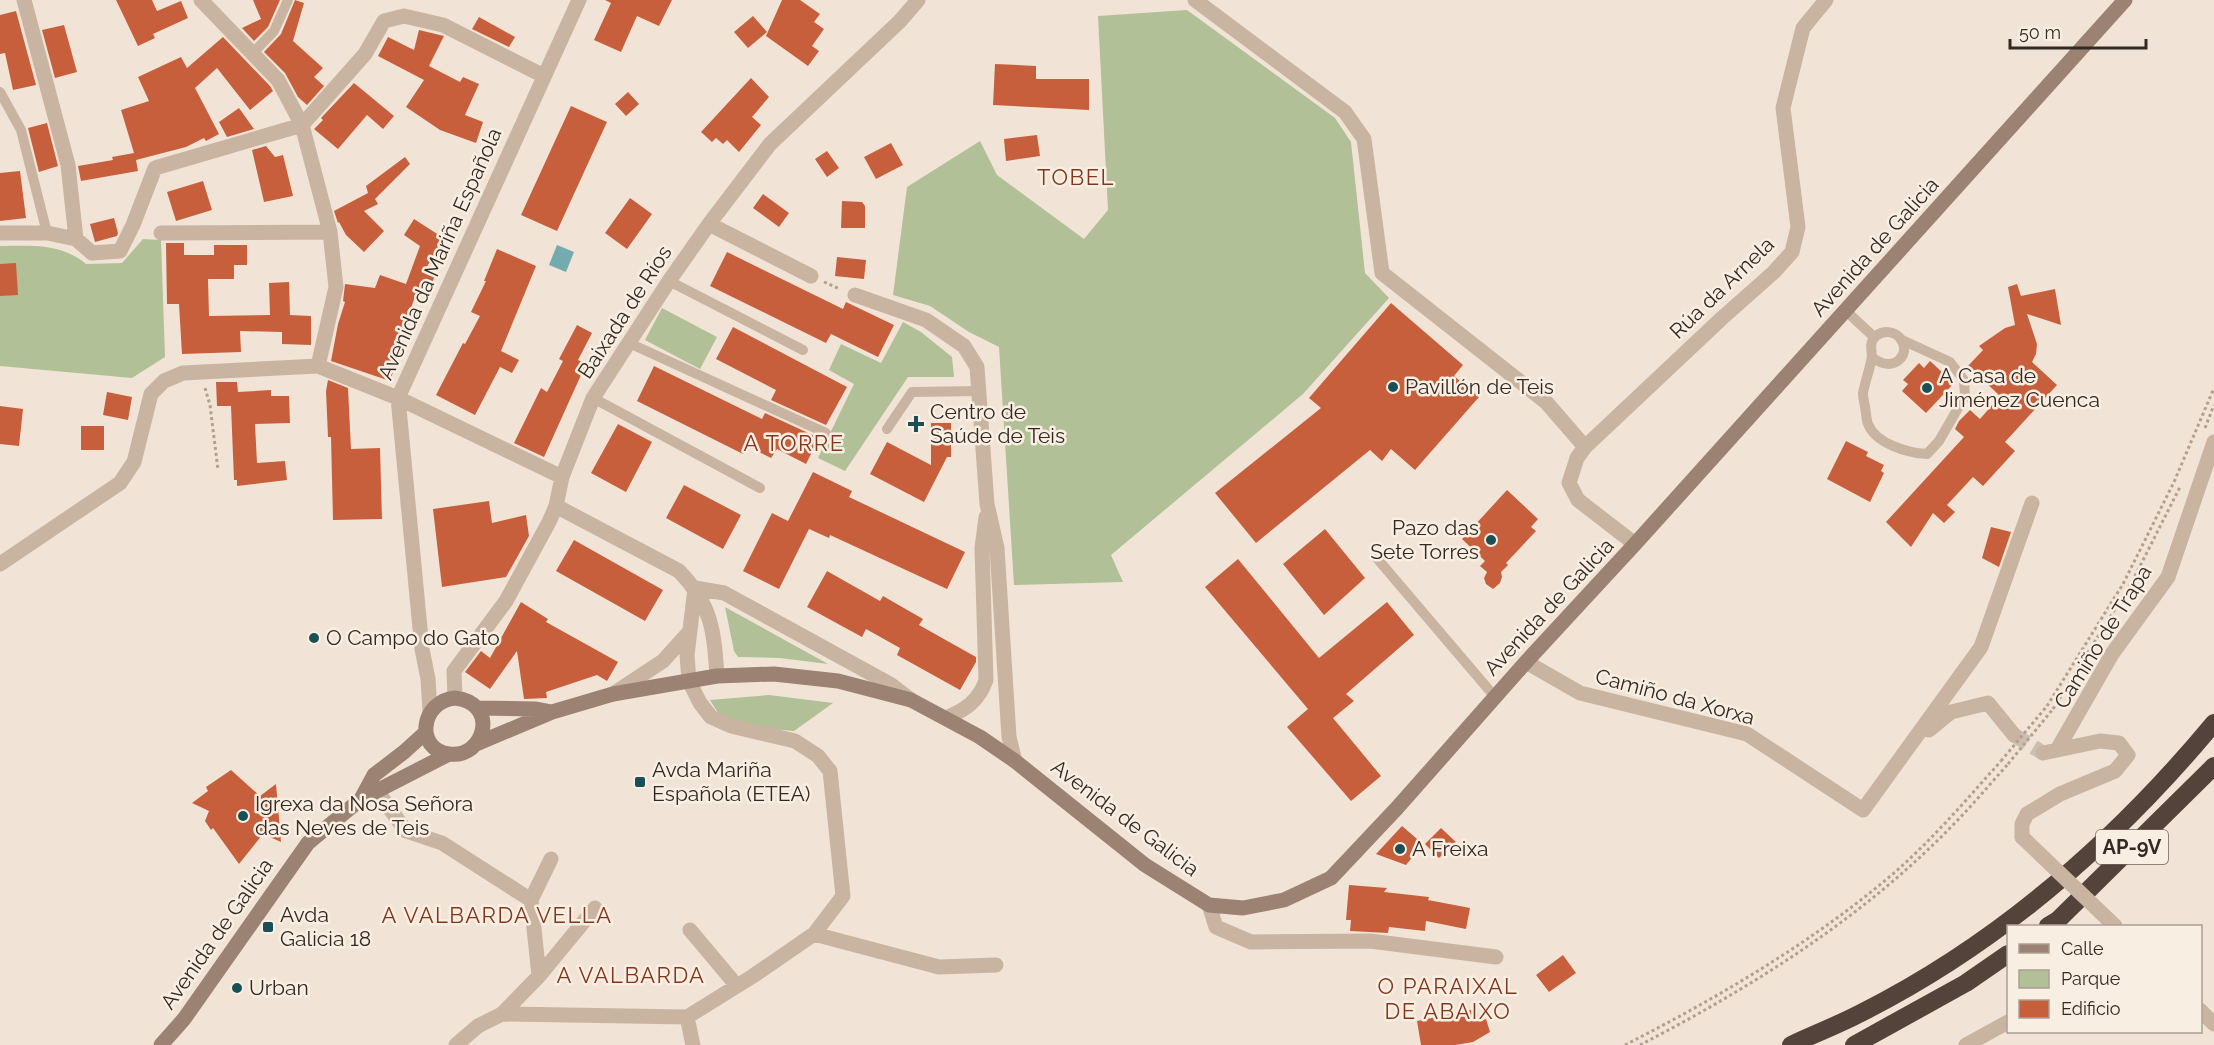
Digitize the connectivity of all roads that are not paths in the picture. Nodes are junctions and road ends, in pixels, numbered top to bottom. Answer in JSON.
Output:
{"nodes":[{"id":1,"x":24,"y":0,"type":"edge"},
{"id":2,"x":201,"y":0,"type":"edge"},
{"id":3,"x":288,"y":0,"type":"edge"},
{"id":4,"x":579,"y":0,"type":"edge"},
{"id":5,"x":918,"y":0,"type":"edge"},
{"id":6,"x":1195,"y":0,"type":"edge"},
{"id":7,"x":1826,"y":0,"type":"edge"},
{"id":8,"x":2125,"y":0,"type":"edge"},
{"id":9,"x":252,"y":54,"type":"junction"},
{"id":10,"x":544,"y":76,"type":"junction"},
{"id":11,"x":0,"y":92,"type":"edge"},
{"id":12,"x":302,"y":126,"type":"junction"},
{"id":13,"x":709,"y":224,"type":"junction"},
{"id":14,"x":330,"y":232,"type":"junction"},
{"id":15,"x":0,"y":233,"type":"edge"},
{"id":16,"x":47,"y":233,"type":"junction"},
{"id":17,"x":161,"y":233,"type":"dead end"},
{"id":18,"x":76,"y":239,"type":"junction"},
{"id":19,"x":811,"y":276,"type":"road end"},
{"id":20,"x":669,"y":281,"type":"junction"},
{"id":21,"x":855,"y":296,"type":"road end"},
{"id":22,"x":1846,"y":311,"type":"junction"},
{"id":23,"x":1874,"y":337,"type":"junction"},
{"id":24,"x":1902,"y":340,"type":"junction"},
{"id":25,"x":629,"y":343,"type":"junction"},
{"id":26,"x":802,"y":350,"type":"dead end"},
{"id":27,"x":1872,"y":357,"type":"junction"},
{"id":28,"x":318,"y":366,"type":"junction"},
{"id":29,"x":980,"y":391,"type":"junction"},
{"id":30,"x":398,"y":398,"type":"junction"},
{"id":31,"x":593,"y":398,"type":"junction"},
{"id":32,"x":887,"y":429,"type":"dead end"},
{"id":33,"x":826,"y":433,"type":"dead end"},
{"id":34,"x":2208,"y":439,"type":"edge"},
{"id":35,"x":1585,"y":447,"type":"junction"},
{"id":36,"x":562,"y":477,"type":"junction"},
{"id":37,"x":760,"y":488,"type":"dead end"},
{"id":38,"x":2032,"y":503,"type":"dead end"},
{"id":39,"x":987,"y":504,"type":"junction"},
{"id":40,"x":556,"y":506,"type":"junction"},
{"id":41,"x":1635,"y":544,"type":"junction"},
{"id":42,"x":1375,"y":556,"type":"dead end"},
{"id":43,"x":0,"y":564,"type":"edge"},
{"id":44,"x":695,"y":588,"type":"junction"},
{"id":45,"x":690,"y":631,"type":"junction"},
{"id":46,"x":1526,"y":662,"type":"junction"},
{"id":47,"x":717,"y":676,"type":"junction"},
{"id":48,"x":428,"y":679,"type":"junction"},
{"id":49,"x":689,"y":681,"type":"junction"},
{"id":50,"x":613,"y":694,"type":"junction"},
{"id":51,"x":1495,"y":697,"type":"junction"},
{"id":52,"x":451,"y":699,"type":"junction"},
{"id":53,"x":911,"y":700,"type":"junction"},
{"id":54,"x":479,"y":708,"type":"junction"},
{"id":55,"x":430,"y":712,"type":"junction"},
{"id":56,"x":552,"y":712,"type":"junction"},
{"id":57,"x":946,"y":718,"type":"junction"},
{"id":58,"x":2214,"y":723,"type":"edge"},
{"id":59,"x":426,"y":732,"type":"junction"},
{"id":60,"x":2014,"y":735,"type":"tunnel mouth"},
{"id":61,"x":476,"y":744,"type":"junction"},
{"id":62,"x":1911,"y":744,"type":"junction"},
{"id":63,"x":449,"y":754,"type":"junction"},
{"id":64,"x":1015,"y":761,"type":"junction"},
{"id":65,"x":2214,"y":766,"type":"edge"},
{"id":66,"x":377,"y":791,"type":"junction"},
{"id":67,"x":361,"y":799,"type":"junction"},
{"id":68,"x":551,"y":859,"type":"dead end"},
{"id":69,"x":531,"y":900,"type":"junction"},
{"id":70,"x":1209,"y":905,"type":"junction"},
{"id":71,"x":595,"y":908,"type":"dead end"},
{"id":72,"x":2051,"y":925,"type":"edge"},
{"id":73,"x":2113,"y":925,"type":"edge"},
{"id":74,"x":690,"y":930,"type":"dead end"},
{"id":75,"x":814,"y":934,"type":"junction"},
{"id":76,"x":2007,"y":955,"type":"edge"},
{"id":77,"x":1496,"y":957,"type":"dead end"},
{"id":78,"x":996,"y":965,"type":"dead end"},
{"id":79,"x":539,"y":976,"type":"junction"},
{"id":80,"x":737,"y":986,"type":"junction"},
{"id":81,"x":2202,"y":1012,"type":"edge"},
{"id":82,"x":502,"y":1014,"type":"junction"},
{"id":83,"x":687,"y":1017,"type":"junction"},
{"id":84,"x":2007,"y":1023,"type":"edge"},
{"id":85,"x":2214,"y":1024,"type":"edge"},
{"id":86,"x":164,"y":1044,"type":"edge"},
{"id":87,"x":456,"y":1045,"type":"edge"},
{"id":88,"x":693,"y":1045,"type":"edge"},
{"id":89,"x":1791,"y":1045,"type":"edge"},
{"id":90,"x":1854,"y":1045,"type":"edge"},
{"id":91,"x":1966,"y":1045,"type":"edge"}],
"edges":[{"from":1,"to":18,"type":"street"},
{"from":2,"to":9,"type":"street"},
{"from":3,"to":9,"type":"lane"},
{"from":4,"to":10,"type":"street","name":"Avenida da Mariña Española"},
{"from":5,"to":13,"type":"street","name":"Baixada de Ríos"},
{"from":6,"to":35,"type":"street"},
{"from":7,"to":35,"type":"street","name":"Rúa da Arnela"},
{"from":8,"to":22,"type":"main road","name":"Avenida de Galicia"},
{"from":9,"to":12,"type":"street"},
{"from":10,"to":12,"type":"street"},
{"from":10,"to":30,"type":"street","name":"Avenida da Mariña Española"},
{"from":11,"to":16,"type":"lane"},
{"from":12,"to":14,"type":"street"},
{"from":12,"to":18,"type":"street"},
{"from":13,"to":19,"type":"street"},
{"from":13,"to":20,"type":"street","name":"Baixada de Ríos"},
{"from":14,"to":17,"type":"street"},
{"from":14,"to":28,"type":"street"},
{"from":15,"to":16,"type":"street"},
{"from":16,"to":18,"type":"street"},
{"from":20,"to":25,"type":"street","name":"Baixada de Ríos"},
{"from":20,"to":26,"type":"lane"},
{"from":21,"to":29,"type":"street"},
{"from":22,"to":23,"type":"lane"},
{"from":22,"to":41,"type":"main road","name":"Avenida de Galicia"},
{"from":23,"to":24,"type":"lane"},
{"from":23,"to":27,"type":"lane"},
{"from":24,"to":27,"type":"lane"},
{"from":24,"to":27,"type":"lane"},
{"from":25,"to":31,"type":"street","name":"Baixada de Ríos"},
{"from":25,"to":33,"type":"lane"},
{"from":28,"to":30,"type":"street"},
{"from":28,"to":43,"type":"street"},
{"from":29,"to":32,"type":"lane"},
{"from":29,"to":39,"type":"street"},
{"from":30,"to":36,"type":"street"},
{"from":30,"to":48,"type":"street","name":"Avenida da Mariña Española"},
{"from":31,"to":36,"type":"street","name":"Baixada de Ríos"},
{"from":31,"to":37,"type":"lane"},
{"from":34,"to":73,"type":"street","name":"Camiño de Trapa","bridge":true},
{"from":35,"to":41,"type":"street","name":"Rúa da Arnela"},
{"from":36,"to":40,"type":"street","name":"Baixada de Ríos"},
{"from":38,"to":62,"type":"street","name":"Camiño da Xorxa"},
{"from":39,"to":57,"type":"street"},
{"from":39,"to":64,"type":"street"},
{"from":40,"to":44,"type":"street"},
{"from":40,"to":52,"type":"street","name":"Baixada de Ríos"},
{"from":41,"to":46,"type":"main road","name":"Avenida de Galicia"},
{"from":42,"to":51,"type":"lane"},
{"from":44,"to":45,"type":"street"},
{"from":44,"to":47,"type":"street"},
{"from":44,"to":53,"type":"street","name":"Avenida de Galicia"},
{"from":45,"to":49,"type":"street"},
{"from":45,"to":50,"type":"street","name":"Avenida de Galicia"},
{"from":46,"to":51,"type":"main road","name":"Avenida de Galicia"},
{"from":46,"to":62,"type":"street","name":"Camiño da Xorxa"},
{"from":47,"to":49,"type":"main road","name":"Avenida de Galicia"},
{"from":47,"to":53,"type":"main road","name":"Avenida de Galicia"},
{"from":48,"to":52,"type":"street"},
{"from":48,"to":55,"type":"street","name":"Avenida da Mariña Española"},
{"from":49,"to":50,"type":"main road","name":"Avenida de Galicia"},
{"from":49,"to":75,"type":"street"},
{"from":50,"to":56,"type":"main road","name":"Avenida de Galicia"},
{"from":51,"to":70,"type":"main road","name":"Avenida de Galicia"},
{"from":52,"to":54,"type":"main road"},
{"from":52,"to":55,"type":"main road"},
{"from":53,"to":57,"type":"main road","name":"Avenida de Galicia"},
{"from":54,"to":56,"type":"main road","name":"Avenida de Galicia"},
{"from":54,"to":61,"type":"main road"},
{"from":55,"to":59,"type":"main road"},
{"from":56,"to":61,"type":"main road","name":"Avenida de Galicia"},
{"from":57,"to":64,"type":"main road","name":"Avenida de Galicia"},
{"from":58,"to":89,"type":"highway","number":"AP-9V"},
{"from":59,"to":63,"type":"main road"},
{"from":59,"to":67,"type":"main road","name":"Avenida de Galicia"},
{"from":60,"to":62,"type":"street","name":"Camiño da Xorxa"},
{"from":61,"to":63,"type":"main road"},
{"from":63,"to":66,"type":"main road","name":"Avenida de Galicia"},
{"from":64,"to":70,"type":"main road","name":"Avenida de Galicia"},
{"from":65,"to":72,"type":"highway","number":"AP-9V"},
{"from":66,"to":67,"type":"main road","name":"Avenida de Galicia"},
{"from":66,"to":69,"type":"street"},
{"from":67,"to":86,"type":"main road","name":"Avenida de Galicia"},
{"from":68,"to":69,"type":"street"},
{"from":69,"to":79,"type":"street"},
{"from":70,"to":77,"type":"street"},
{"from":71,"to":79,"type":"street"},
{"from":74,"to":80,"type":"street"},
{"from":75,"to":78,"type":"street"},
{"from":75,"to":80,"type":"street"},
{"from":76,"to":90,"type":"highway"},
{"from":79,"to":82,"type":"street"},
{"from":80,"to":83,"type":"street"},
{"from":81,"to":85,"type":"street"},
{"from":82,"to":83,"type":"street"},
{"from":82,"to":87,"type":"street"},
{"from":83,"to":88,"type":"street"},
{"from":84,"to":91,"type":"street"}]}
